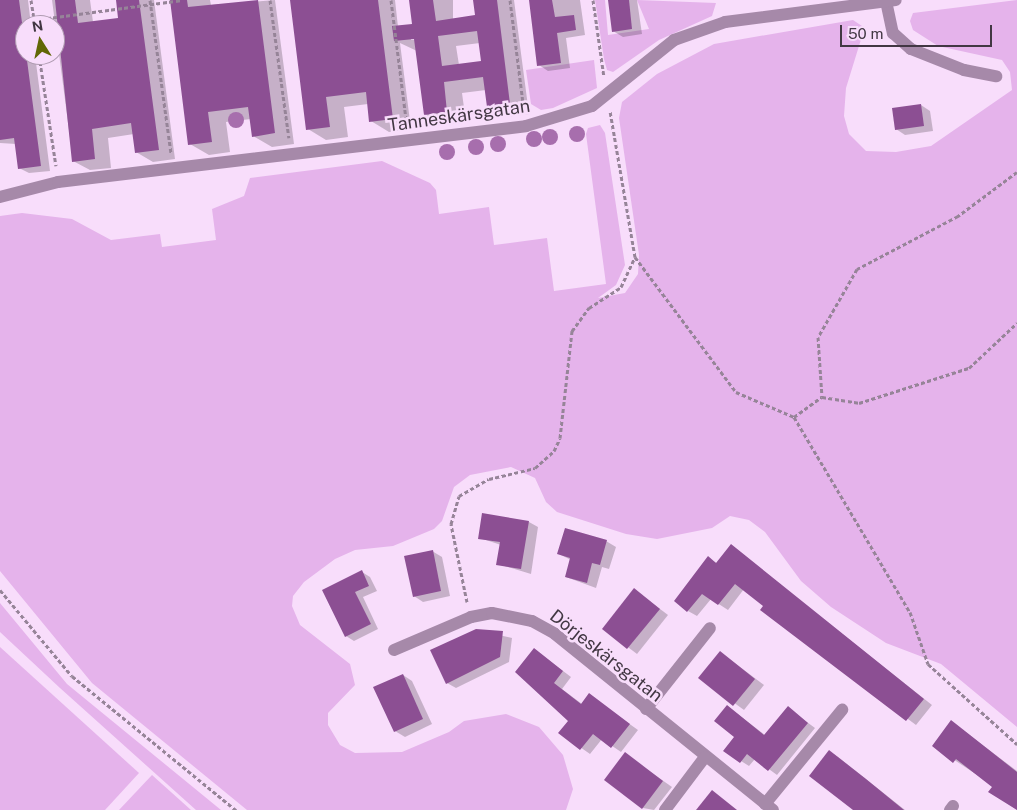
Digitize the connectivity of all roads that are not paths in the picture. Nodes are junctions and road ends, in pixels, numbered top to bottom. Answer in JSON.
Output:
{"nodes":[{"id":1,"x":891,"y":1,"type":"edge"},
{"id":2,"x":996,"y":76,"type":"dead end"},
{"id":3,"x":0,"y":197,"type":"edge"},
{"id":4,"x":710,"y":628,"type":"dead end"},
{"id":5,"x":394,"y":650,"type":"dead end"},
{"id":6,"x":646,"y":709,"type":"junction"},
{"id":7,"x":842,"y":710,"type":"dead end"},
{"id":8,"x":705,"y":757,"type":"junction"},
{"id":9,"x":769,"y":807,"type":"edge"},
{"id":10,"x":665,"y":810,"type":"edge"}],
"edges":[{"from":1,"to":2,"type":"street"},
{"from":1,"to":3,"type":"street","name":"Tanneskärsgatan"},
{"from":4,"to":6,"type":"street"},
{"from":5,"to":6,"type":"street","name":"Dörjeskärsgatan"},
{"from":6,"to":8,"type":"street","name":"Dörjeskärsgatan"},
{"from":7,"to":9,"type":"street"},
{"from":8,"to":9,"type":"street","name":"Dörjeskärsgatan"},
{"from":8,"to":10,"type":"street"}]}
